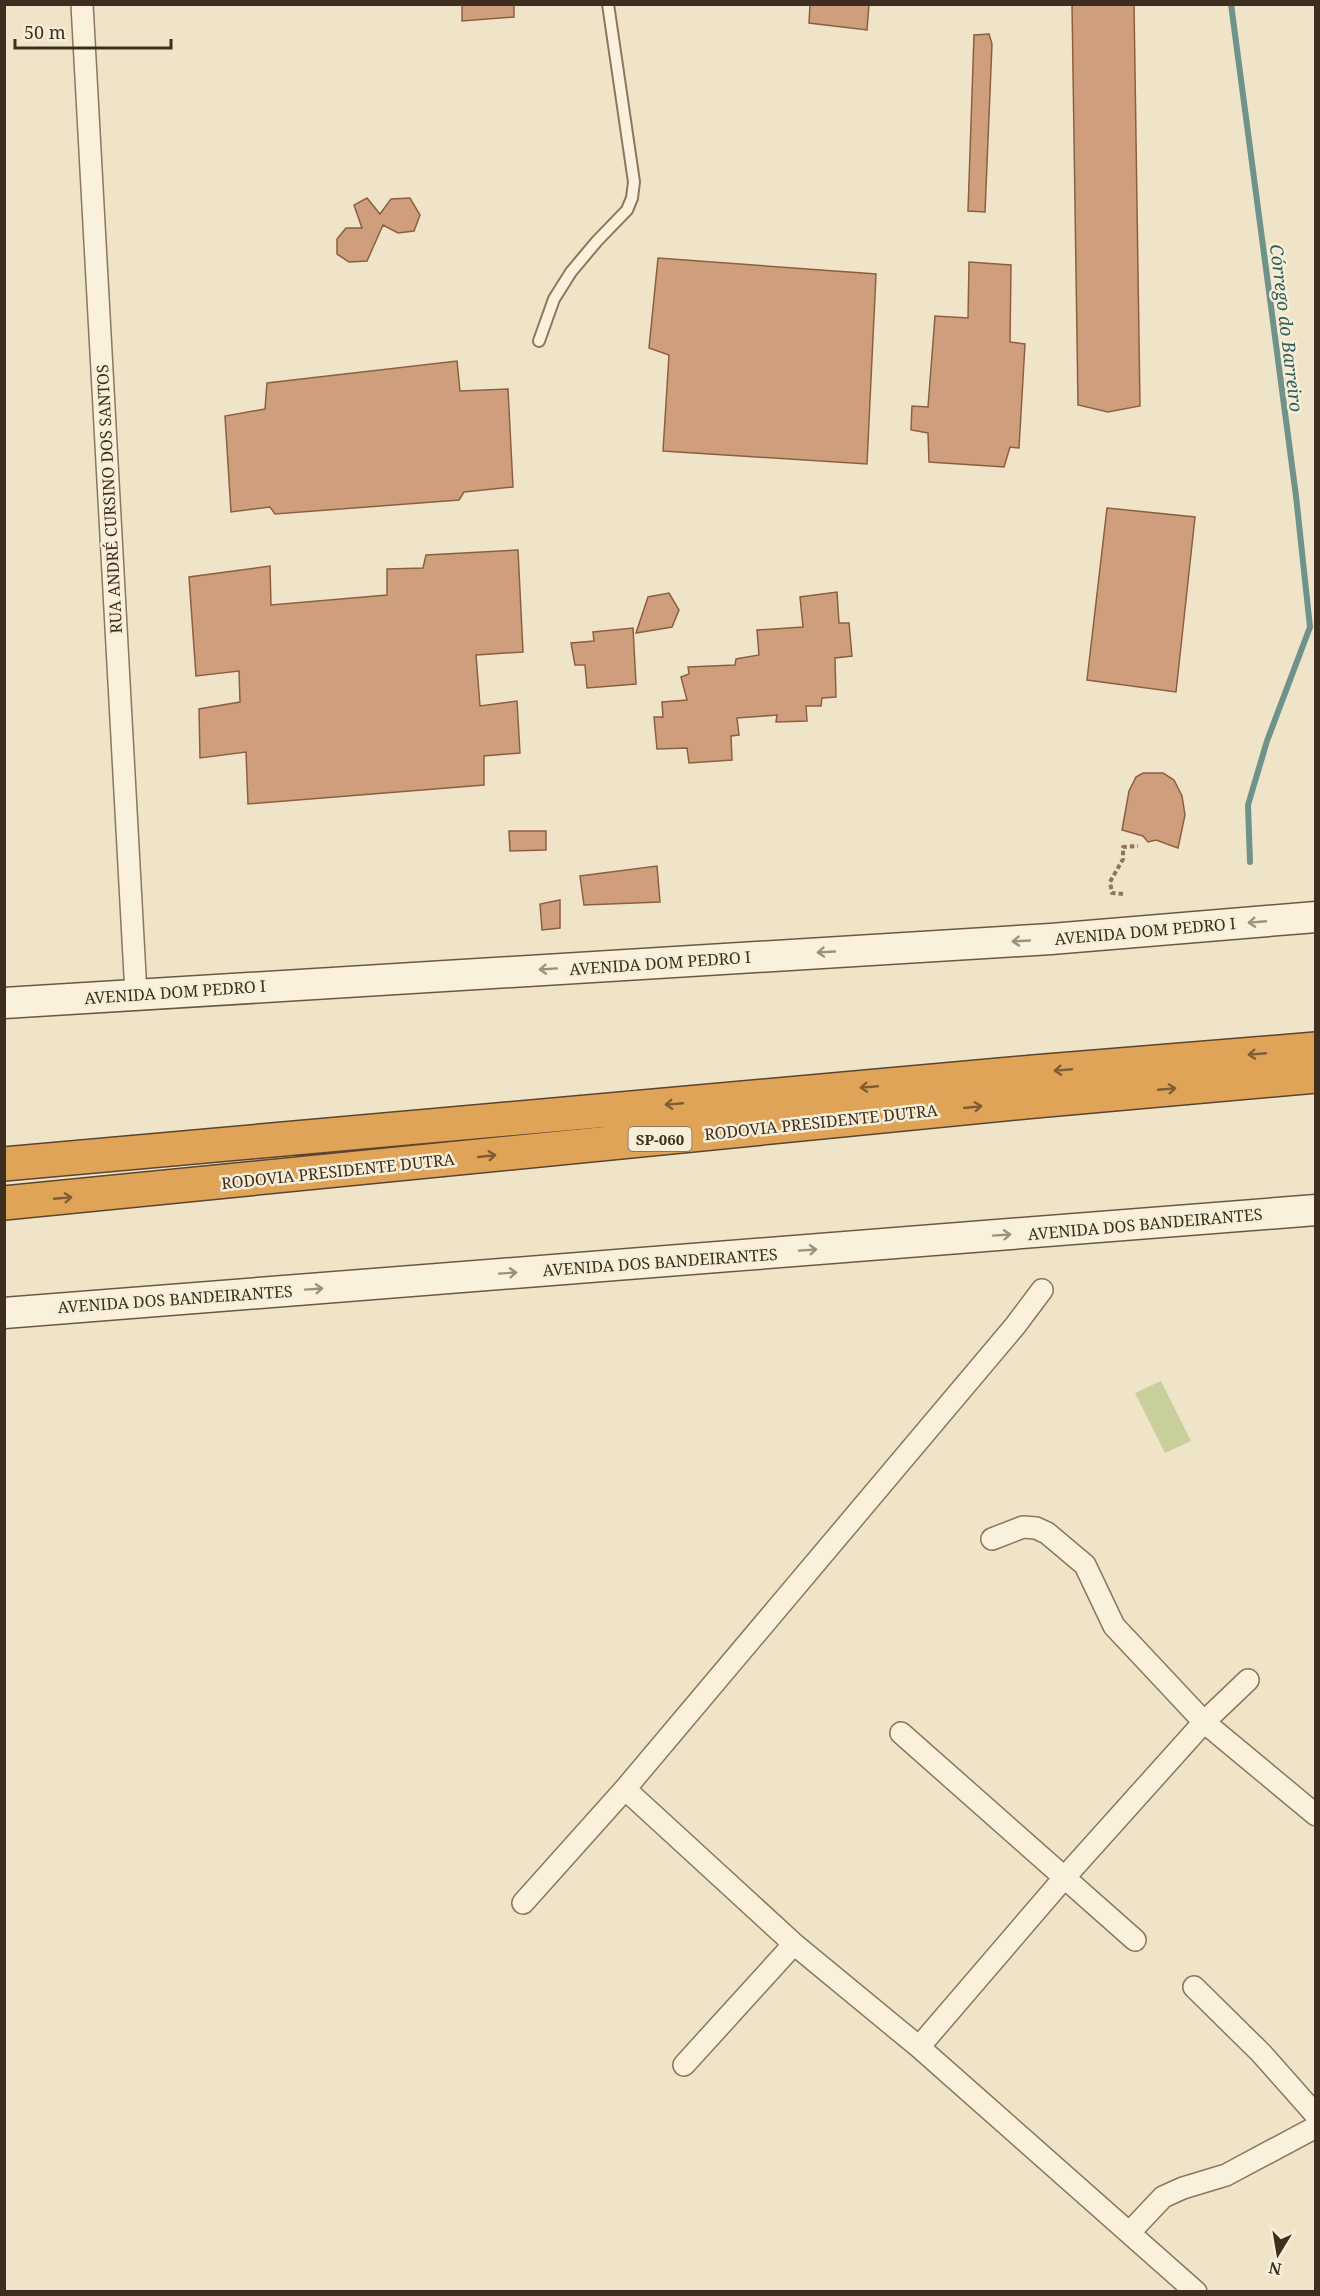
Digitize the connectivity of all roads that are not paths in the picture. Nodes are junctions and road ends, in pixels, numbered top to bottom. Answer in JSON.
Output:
{"nodes":[{"id":1,"x":82,"y":4,"type":"edge"},
{"id":2,"x":608,"y":4,"type":"edge"},
{"id":3,"x":539,"y":341,"type":"dead end"},
{"id":4,"x":1316,"y":917,"type":"edge"},
{"id":5,"x":136,"y":994,"type":"junction"},
{"id":6,"x":4,"y":1003,"type":"edge"},
{"id":7,"x":1316,"y":1049,"type":"edge"},
{"id":8,"x":1316,"y":1076,"type":"edge"},
{"id":9,"x":4,"y":1164,"type":"edge"},
{"id":10,"x":4,"y":1203,"type":"edge"},
{"id":11,"x":1316,"y":1210,"type":"edge"},
{"id":12,"x":1042,"y":1290,"type":"dead end"},
{"id":13,"x":4,"y":1313,"type":"edge"},
{"id":14,"x":992,"y":1539,"type":"dead end"},
{"id":15,"x":1248,"y":1680,"type":"dead end"},
{"id":16,"x":1204,"y":1722,"type":"junction"},
{"id":17,"x":901,"y":1733,"type":"dead end"},
{"id":18,"x":625,"y":1790,"type":"junction"},
{"id":19,"x":1316,"y":1815,"type":"edge"},
{"id":20,"x":1064,"y":1878,"type":"junction"},
{"id":21,"x":523,"y":1903,"type":"dead end"},
{"id":22,"x":1135,"y":1940,"type":"dead end"},
{"id":23,"x":794,"y":1944,"type":"junction"},
{"id":24,"x":1194,"y":1987,"type":"dead end"},
{"id":25,"x":919,"y":2047,"type":"junction"},
{"id":26,"x":684,"y":2065,"type":"dead end"},
{"id":27,"x":1316,"y":2115,"type":"edge"},
{"id":28,"x":1316,"y":2127,"type":"edge"},
{"id":29,"x":1130,"y":2232,"type":"junction"},
{"id":30,"x":1196,"y":2292,"type":"edge"}],
"edges":[{"from":1,"to":5,"type":"street","name":"RUA ANDRÉ CURSINO DOS SANTOS"},
{"from":2,"to":3,"type":"lane"},
{"from":4,"to":5,"type":"main road","name":"AVENIDA DOM PEDRO I","one_way":true},
{"from":5,"to":6,"type":"main road","name":"AVENIDA DOM PEDRO I"},
{"from":7,"to":9,"type":"highway","name":"RODOVIA PRESIDENTE DUTRA","number":"SP-060","one_way":true},
{"from":10,"to":8,"type":"highway","name":"RODOVIA PRESIDENTE DUTRA","number":"SP-060","one_way":true},
{"from":13,"to":11,"type":"main road","name":"AVENIDA DOS BANDEIRANTES","one_way":true},
{"from":12,"to":18,"type":"street"},
{"from":14,"to":16,"type":"street"},
{"from":15,"to":16,"type":"street"},
{"from":16,"to":19,"type":"street"},
{"from":16,"to":20,"type":"street"},
{"from":17,"to":20,"type":"street"},
{"from":18,"to":21,"type":"street"},
{"from":18,"to":23,"type":"street"},
{"from":20,"to":22,"type":"street"},
{"from":20,"to":25,"type":"street"},
{"from":23,"to":25,"type":"street"},
{"from":23,"to":26,"type":"street"},
{"from":24,"to":27,"type":"street"},
{"from":25,"to":29,"type":"street"},
{"from":28,"to":29,"type":"street"},
{"from":29,"to":30,"type":"street"}]}
